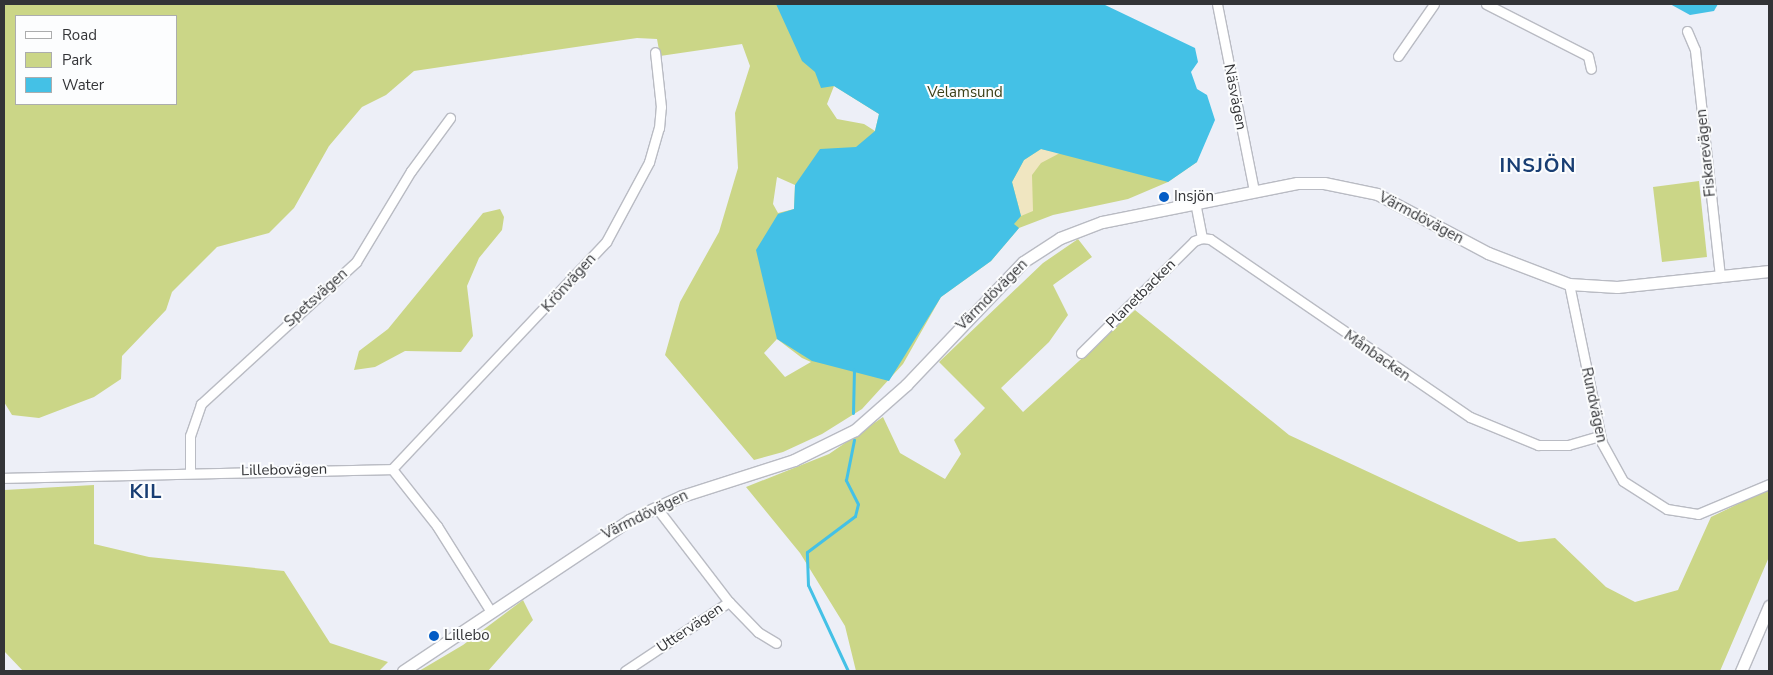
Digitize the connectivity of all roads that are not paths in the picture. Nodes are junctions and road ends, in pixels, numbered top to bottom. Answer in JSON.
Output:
{"nodes":[{"id":1,"x":1217,"y":4,"type":"edge"},
{"id":2,"x":1434,"y":4,"type":"edge"},
{"id":3,"x":1486,"y":4,"type":"edge"},
{"id":4,"x":1686,"y":31,"type":"dead end"},
{"id":5,"x":655,"y":52,"type":"dead end"},
{"id":6,"x":1398,"y":56,"type":"dead end"},
{"id":7,"x":1591,"y":69,"type":"dead end"},
{"id":8,"x":450,"y":118,"type":"dead end"},
{"id":9,"x":1254,"y":191,"type":"junction"},
{"id":10,"x":1195,"y":202,"type":"junction"},
{"id":11,"x":1202,"y":238,"type":"junction"},
{"id":12,"x":1769,"y":271,"type":"edge"},
{"id":13,"x":1720,"y":276,"type":"junction"},
{"id":14,"x":1569,"y":284,"type":"junction"},
{"id":15,"x":1081,"y":353,"type":"dead end"},
{"id":16,"x":1600,"y":436,"type":"junction"},
{"id":17,"x":392,"y":469,"type":"junction"},
{"id":18,"x":190,"y":471,"type":"junction"},
{"id":19,"x":4,"y":478,"type":"edge"},
{"id":20,"x":1769,"y":484,"type":"edge"},
{"id":21,"x":656,"y":507,"type":"junction"},
{"id":22,"x":729,"y":602,"type":"junction"},
{"id":23,"x":1769,"y":606,"type":"edge"},
{"id":24,"x":490,"y":610,"type":"junction"},
{"id":25,"x":776,"y":643,"type":"dead end"},
{"id":26,"x":403,"y":671,"type":"edge"},
{"id":27,"x":625,"y":671,"type":"edge"},
{"id":28,"x":1741,"y":671,"type":"edge"}],
"edges":[{"from":1,"to":9,"type":"street","name":"Näsvägen"},
{"from":2,"to":6,"type":"street"},
{"from":3,"to":7,"type":"street"},
{"from":4,"to":13,"type":"street","name":"Fiskarevägen"},
{"from":5,"to":17,"type":"street","name":"Krönvägen"},
{"from":8,"to":18,"type":"street","name":"Spetsvägen"},
{"from":9,"to":10,"type":"main road","name":"Värmdövägen"},
{"from":9,"to":14,"type":"main road","name":"Värmdövägen"},
{"from":10,"to":11,"type":"street"},
{"from":10,"to":21,"type":"main road","name":"Värmdövägen"},
{"from":11,"to":15,"type":"street","name":"Planetbacken"},
{"from":11,"to":16,"type":"street","name":"Månbacken"},
{"from":12,"to":13,"type":"main road","name":"Värmdövägen"},
{"from":13,"to":14,"type":"main road","name":"Värmdövägen"},
{"from":14,"to":16,"type":"street","name":"Rundvägen"},
{"from":16,"to":20,"type":"street","name":"Rundvägen"},
{"from":17,"to":18,"type":"street","name":"Lillebovägen"},
{"from":17,"to":24,"type":"street"},
{"from":18,"to":19,"type":"street","name":"Lillebovägen"},
{"from":21,"to":22,"type":"street","name":"Uttervägen"},
{"from":21,"to":24,"type":"main road","name":"Värmdövägen"},
{"from":22,"to":25,"type":"street","name":"Uttervägen"},
{"from":22,"to":27,"type":"street","name":"Uttervägen"},
{"from":23,"to":28,"type":"main road"},
{"from":24,"to":26,"type":"main road","name":"Värmdövägen"}]}
